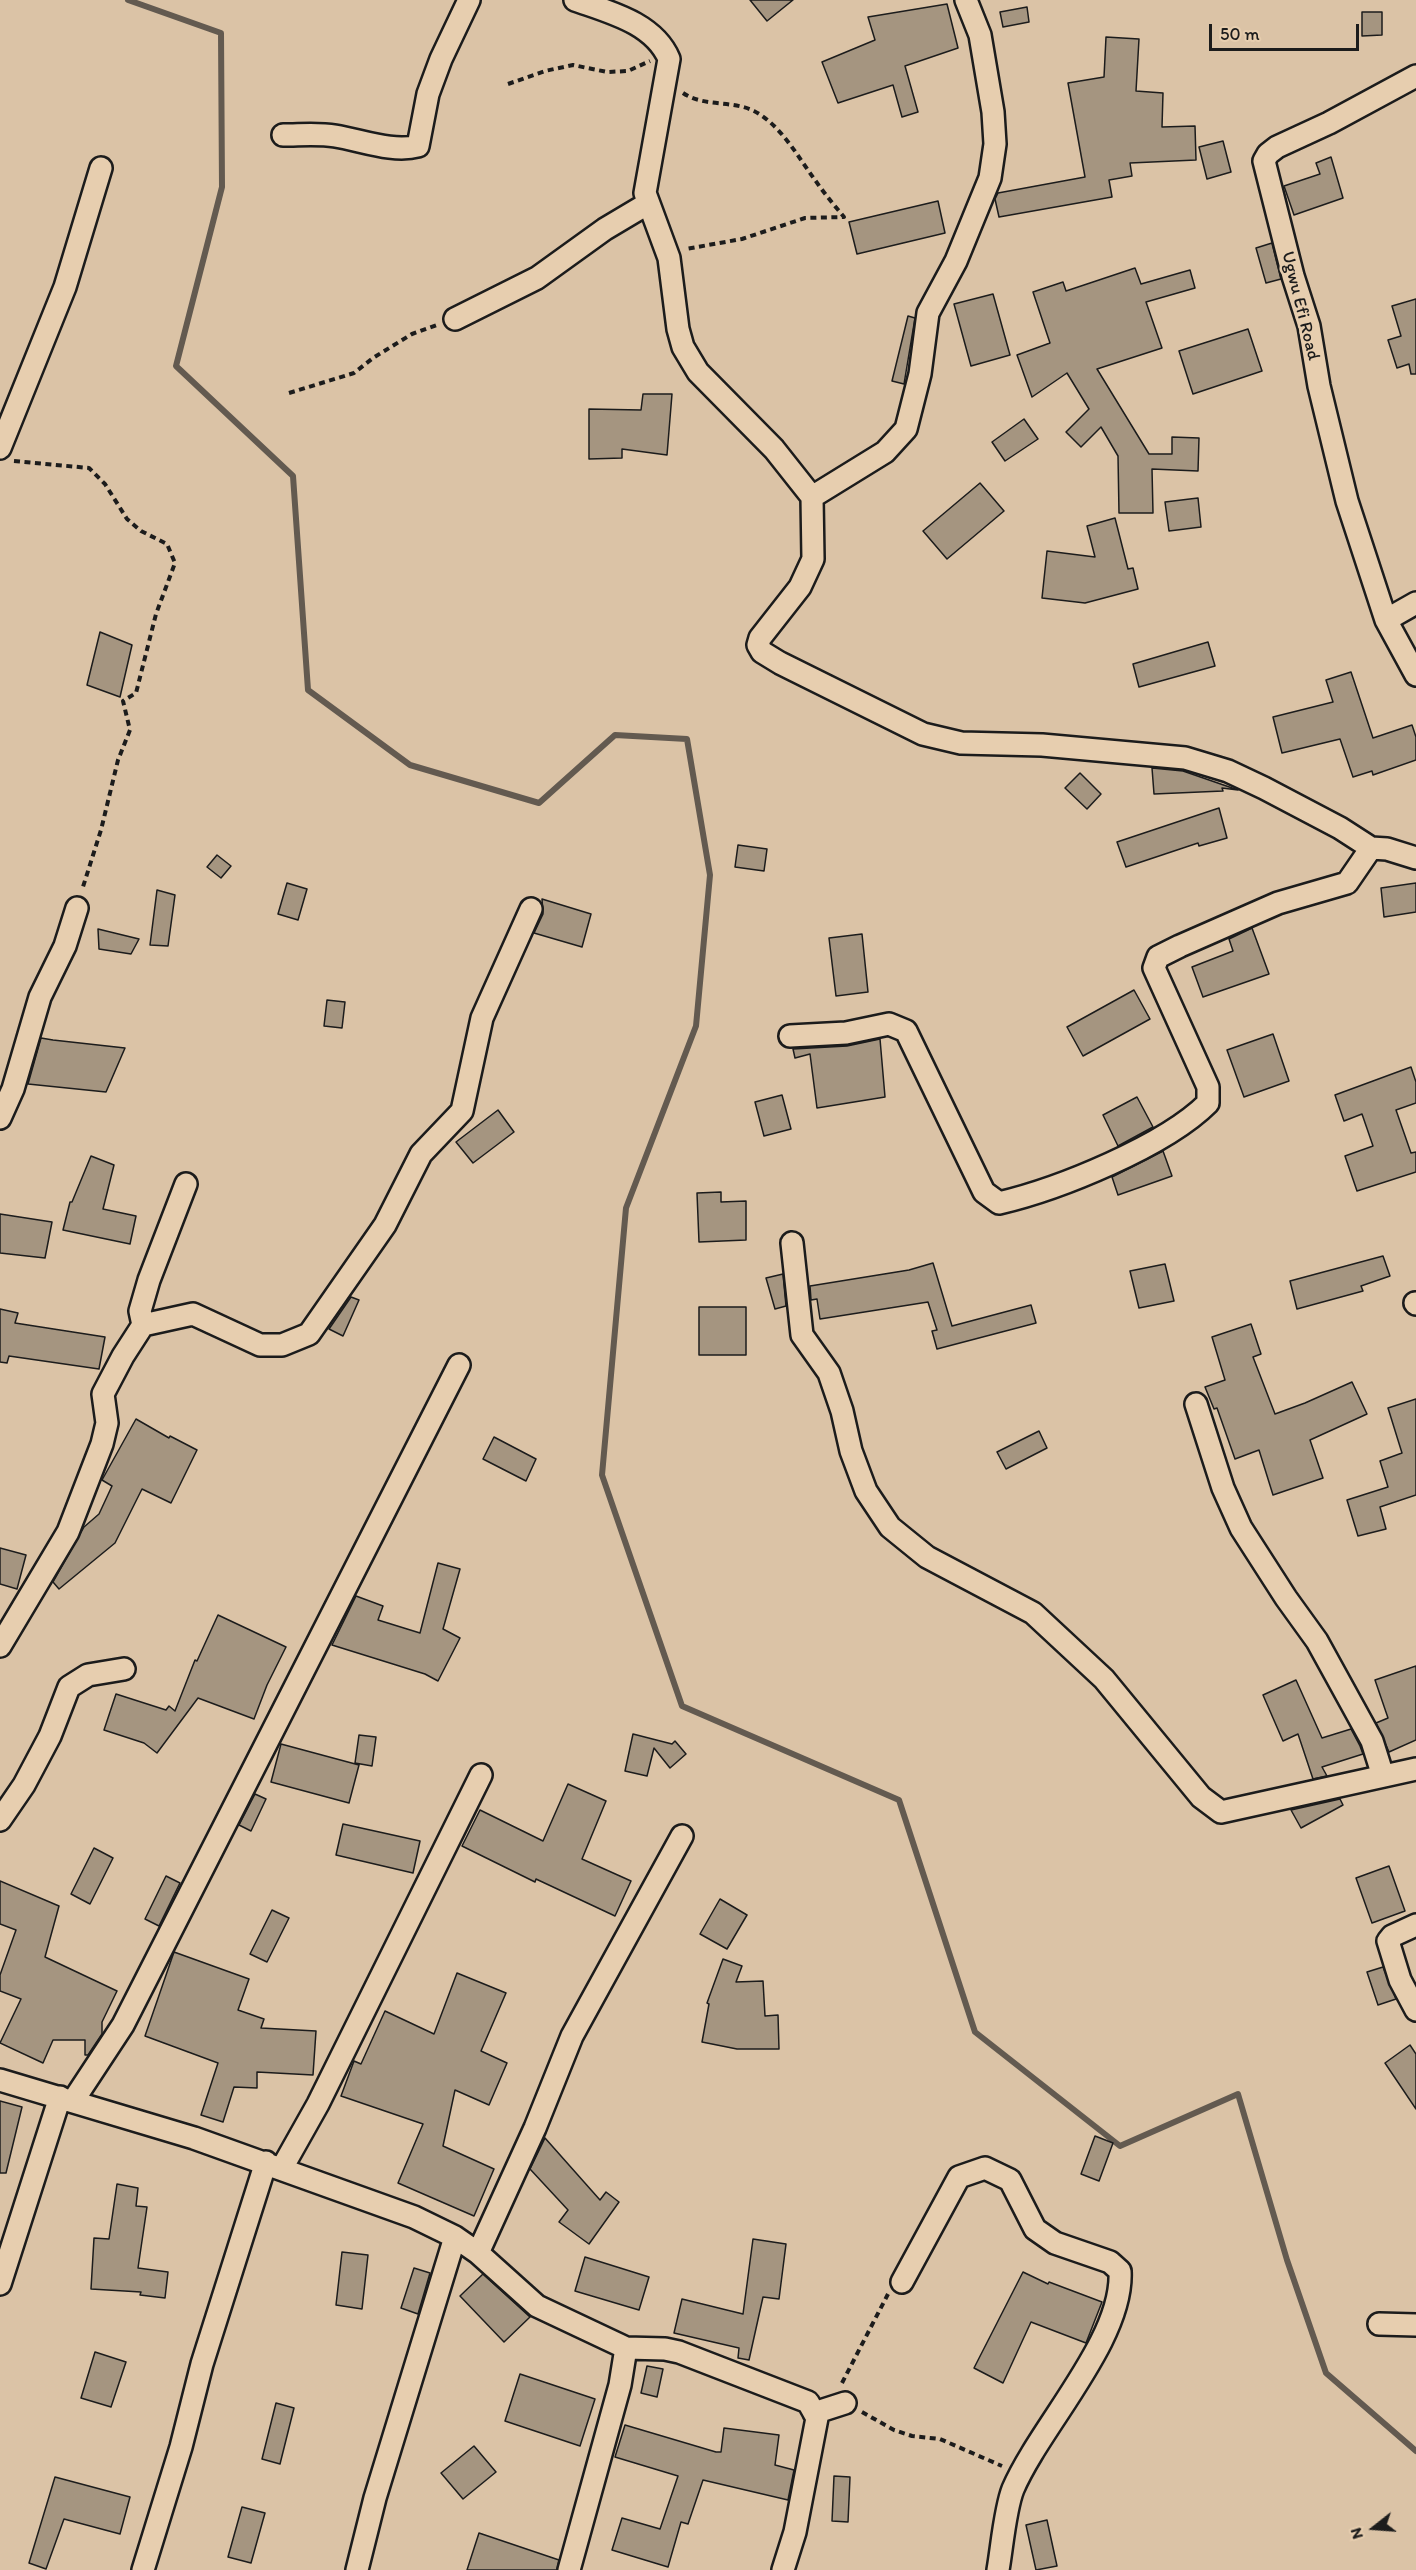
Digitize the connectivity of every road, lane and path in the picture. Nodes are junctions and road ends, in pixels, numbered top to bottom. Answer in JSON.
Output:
{"nodes":[{"id":1,"x":469,"y":0,"type":"edge"},
{"id":2,"x":575,"y":0,"type":"edge"},
{"id":3,"x":966,"y":0,"type":"edge"},
{"id":4,"x":613,"y":6,"type":"edge"},
{"id":5,"x":667,"y":54,"type":"junction"},
{"id":6,"x":1416,"y":76,"type":"edge"},
{"id":7,"x":666,"y":81,"type":"junction"},
{"id":8,"x":508,"y":84,"type":"dead end"},
{"id":9,"x":283,"y":135,"type":"dead end"},
{"id":10,"x":101,"y":168,"type":"dead end"},
{"id":11,"x":647,"y":204,"type":"junction"},
{"id":12,"x":667,"y":251,"type":"junction"},
{"id":13,"x":455,"y":319,"type":"joint"},
{"id":14,"x":289,"y":393,"type":"dead end"},
{"id":15,"x":6,"y":455,"type":"edge"},
{"id":16,"x":812,"y":497,"type":"junction"},
{"id":17,"x":1416,"y":603,"type":"edge"},
{"id":18,"x":1386,"y":620,"type":"junction"},
{"id":19,"x":1416,"y":675,"type":"edge"},
{"id":20,"x":1371,"y":848,"type":"junction"},
{"id":21,"x":1416,"y":858,"type":"edge"},
{"id":22,"x":77,"y":908,"type":"joint"},
{"id":23,"x":531,"y":909,"type":"dead end"},
{"id":24,"x":790,"y":1036,"type":"dead end"},
{"id":25,"x":0,"y":1118,"type":"edge"},
{"id":26,"x":186,"y":1184,"type":"dead end"},
{"id":27,"x":792,"y":1244,"type":"dead end"},
{"id":28,"x":143,"y":1325,"type":"junction"},
{"id":29,"x":459,"y":1365,"type":"dead end"},
{"id":30,"x":1196,"y":1404,"type":"dead end"},
{"id":31,"x":0,"y":1646,"type":"edge"},
{"id":32,"x":124,"y":1669,"type":"dead end"},
{"id":33,"x":1416,"y":1769,"type":"edge"},
{"id":34,"x":481,"y":1775,"type":"dead end"},
{"id":35,"x":1383,"y":1776,"type":"junction"},
{"id":36,"x":0,"y":1820,"type":"edge"},
{"id":37,"x":682,"y":1836,"type":"dead end"},
{"id":38,"x":1416,"y":1925,"type":"edge"},
{"id":39,"x":1416,"y":2010,"type":"edge"},
{"id":40,"x":0,"y":2080,"type":"edge"},
{"id":41,"x":67,"y":2099,"type":"junction"},
{"id":42,"x":274,"y":2165,"type":"junction"},
{"id":43,"x":455,"y":2237,"type":"junction"},
{"id":44,"x":478,"y":2253,"type":"junction"},
{"id":45,"x":902,"y":2282,"type":"joint"},
{"id":46,"x":0,"y":2284,"type":"edge"},
{"id":47,"x":1379,"y":2324,"type":"dead end"},
{"id":48,"x":1416,"y":2325,"type":"edge"},
{"id":49,"x":626,"y":2348,"type":"junction"},
{"id":50,"x":845,"y":2403,"type":"junction"},
{"id":51,"x":814,"y":2413,"type":"junction"},
{"id":52,"x":1020,"y":2475,"type":"junction"},
{"id":53,"x":143,"y":2570,"type":"edge"},
{"id":54,"x":357,"y":2570,"type":"edge"},
{"id":55,"x":569,"y":2570,"type":"edge"},
{"id":56,"x":783,"y":2570,"type":"edge"},
{"id":57,"x":998,"y":2570,"type":"edge"}],
"edges":[{"from":1,"to":9,"type":"street"},
{"from":2,"to":4,"type":"street"},
{"from":3,"to":16,"type":"street"},
{"from":4,"to":5,"type":"street"},
{"from":5,"to":7,"type":"street"},
{"from":5,"to":8,"type":"path"},
{"from":6,"to":18,"type":"street","name":"Ugwu Efi Road"},
{"from":7,"to":11,"type":"street"},
{"from":7,"to":12,"type":"path"},
{"from":10,"to":15,"type":"street"},
{"from":11,"to":12,"type":"street"},
{"from":11,"to":13,"type":"street"},
{"from":12,"to":16,"type":"street"},
{"from":13,"to":14,"type":"path"},
{"from":15,"to":22,"type":"path"},
{"from":16,"to":20,"type":"street"},
{"from":17,"to":18,"type":"street"},
{"from":18,"to":19,"type":"street"},
{"from":20,"to":21,"type":"street"},
{"from":20,"to":24,"type":"street"},
{"from":22,"to":25,"type":"street"},
{"from":23,"to":28,"type":"street"},
{"from":26,"to":28,"type":"street"},
{"from":27,"to":35,"type":"street"},
{"from":28,"to":31,"type":"street"},
{"from":29,"to":41,"type":"street"},
{"from":30,"to":35,"type":"street"},
{"from":32,"to":36,"type":"street"},
{"from":33,"to":35,"type":"street"},
{"from":34,"to":42,"type":"street"},
{"from":37,"to":44,"type":"street"},
{"from":38,"to":39,"type":"street"},
{"from":40,"to":41,"type":"street"},
{"from":41,"to":42,"type":"street"},
{"from":41,"to":46,"type":"street"},
{"from":42,"to":43,"type":"street"},
{"from":42,"to":53,"type":"street"},
{"from":43,"to":44,"type":"street"},
{"from":43,"to":54,"type":"street"},
{"from":44,"to":49,"type":"street"},
{"from":45,"to":50,"type":"path"},
{"from":45,"to":52,"type":"street"},
{"from":47,"to":48,"type":"street"},
{"from":49,"to":51,"type":"street"},
{"from":49,"to":55,"type":"street"},
{"from":50,"to":51,"type":"street"},
{"from":50,"to":52,"type":"path"},
{"from":51,"to":56,"type":"street"},
{"from":52,"to":57,"type":"street"}]}
